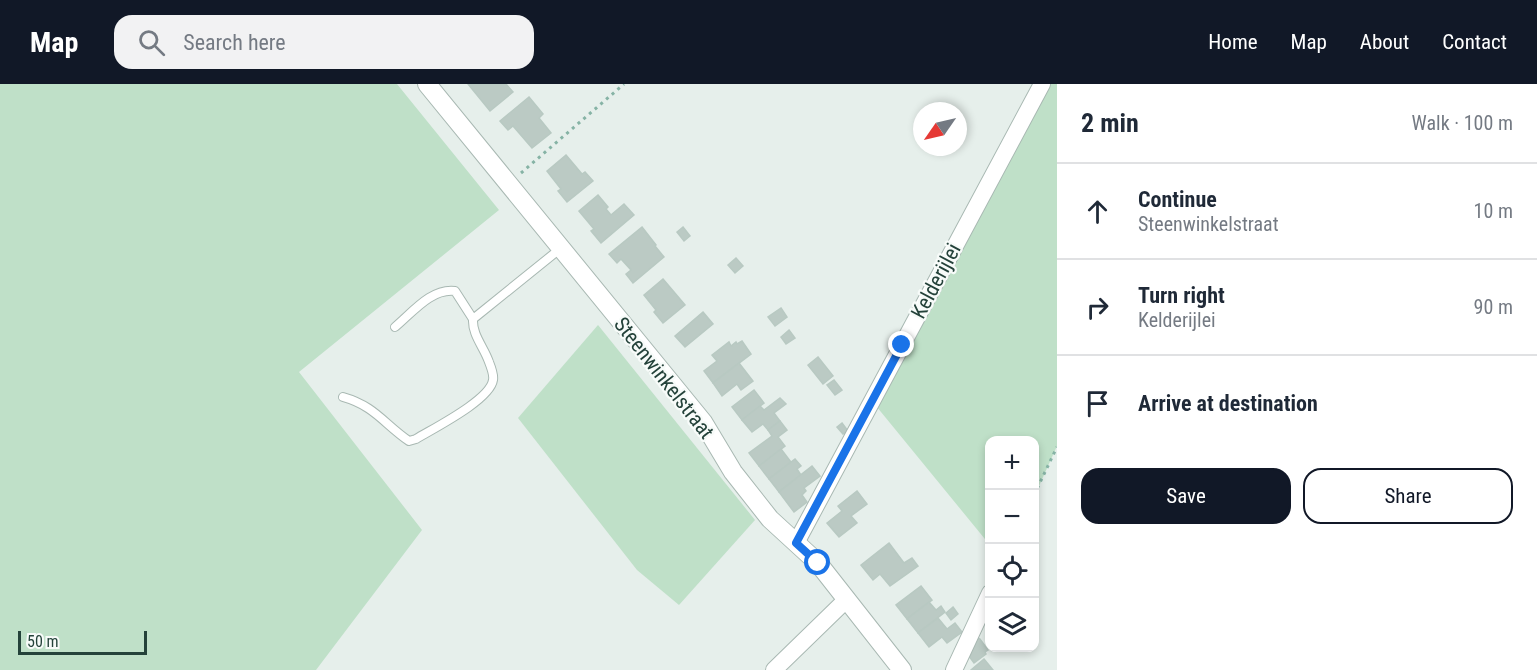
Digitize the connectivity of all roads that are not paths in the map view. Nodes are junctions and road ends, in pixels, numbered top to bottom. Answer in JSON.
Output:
{"nodes":[{"id":1,"x":427,"y":84,"type":"edge"},
{"id":2,"x":1042,"y":84,"type":"edge"},
{"id":3,"x":561,"y":248,"type":"junction"},
{"id":4,"x":473,"y":319,"type":"junction"},
{"id":5,"x":395,"y":327,"type":"dead end"},
{"id":6,"x":343,"y":397,"type":"dead end"},
{"id":7,"x":796,"y":543,"type":"junction"},
{"id":8,"x":987,"y":598,"type":"edge"},
{"id":9,"x":847,"y":599,"type":"junction"},
{"id":10,"x":774,"y":670,"type":"edge"},
{"id":11,"x":902,"y":670,"type":"edge"},
{"id":12,"x":954,"y":670,"type":"edge"}],
"edges":[{"from":1,"to":3,"type":"street","name":"Steenwinkelstraat"},
{"from":2,"to":7,"type":"street","name":"Kelderijlei"},
{"from":3,"to":4,"type":"lane"},
{"from":3,"to":7,"type":"street","name":"Steenwinkelstraat"},
{"from":4,"to":5,"type":"lane"},
{"from":4,"to":6,"type":"lane"},
{"from":7,"to":9,"type":"street","name":"Steenwinkelstraat"},
{"from":8,"to":12,"type":"street"},
{"from":9,"to":10,"type":"street"},
{"from":9,"to":11,"type":"street","name":"Steenwinkelstraat"}]}
